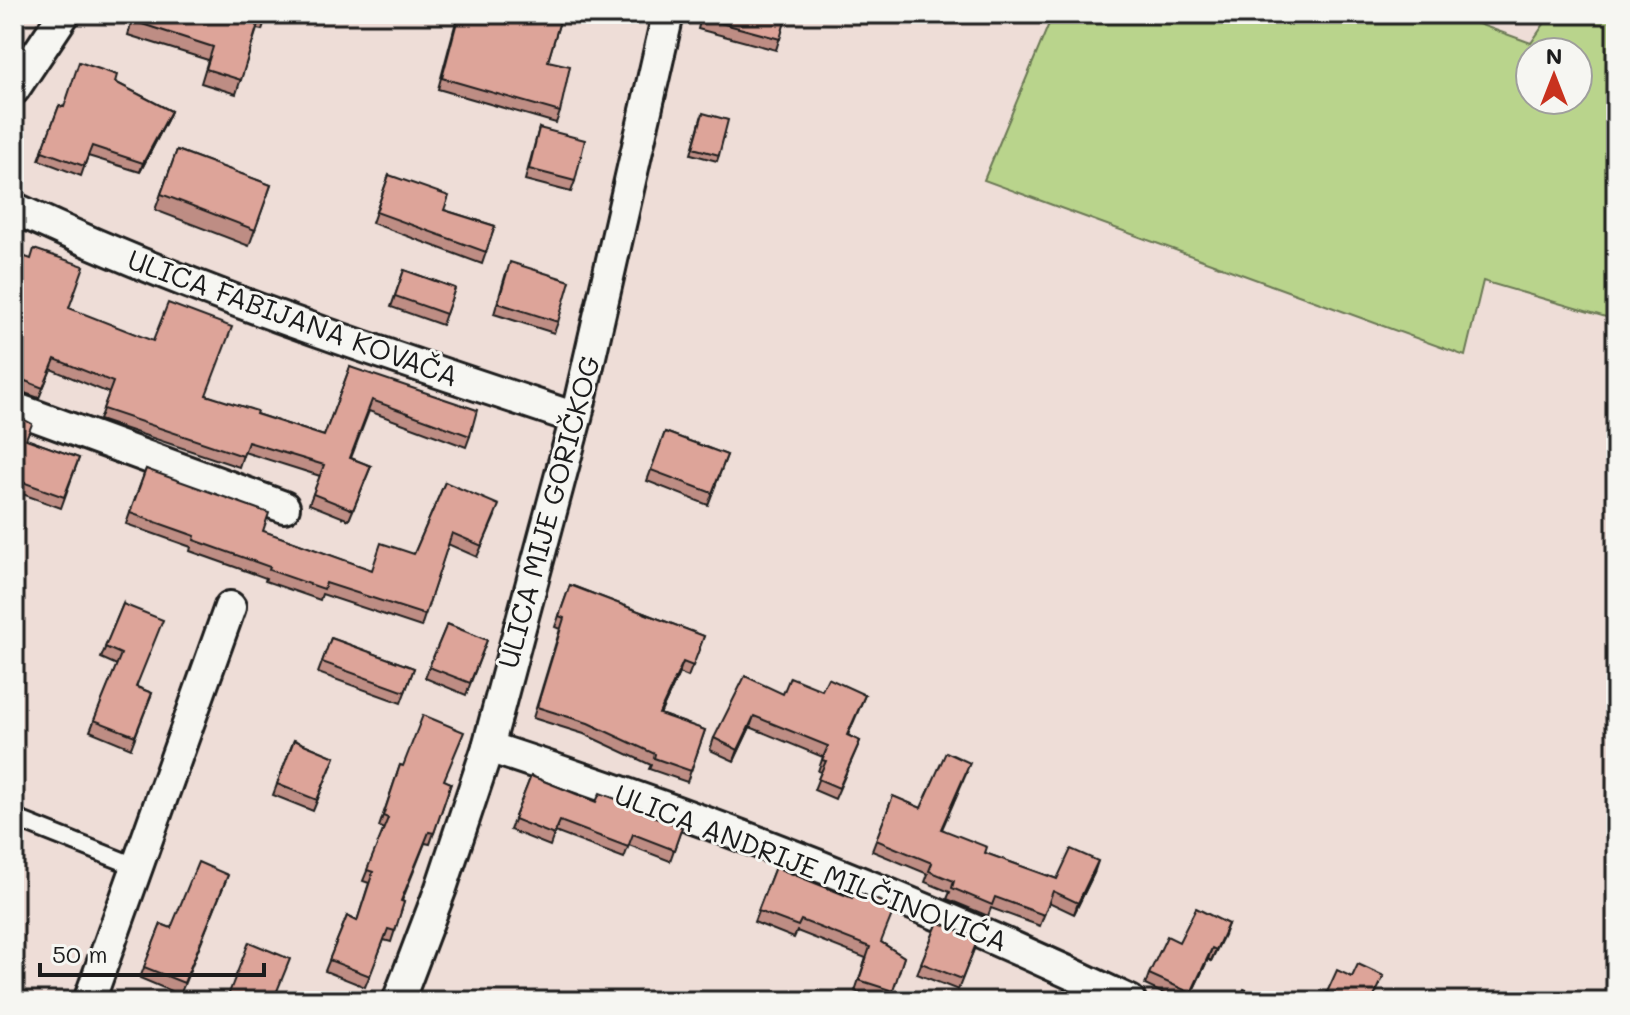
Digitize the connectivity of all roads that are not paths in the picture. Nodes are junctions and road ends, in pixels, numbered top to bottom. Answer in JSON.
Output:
{"nodes":[{"id":1,"x":64,"y":14,"type":"edge"},
{"id":2,"x":668,"y":14,"type":"edge"},
{"id":3,"x":14,"y":89,"type":"edge"},
{"id":4,"x":14,"y":208,"type":"edge"},
{"id":5,"x":14,"y":408,"type":"edge"},
{"id":6,"x":576,"y":418,"type":"junction"},
{"id":7,"x":284,"y":507,"type":"dead end"},
{"id":8,"x":230,"y":607,"type":"dead end"},
{"id":9,"x":488,"y":747,"type":"junction"},
{"id":10,"x":14,"y":818,"type":"edge"},
{"id":11,"x":135,"y":866,"type":"junction"},
{"id":12,"x":89,"y":1001,"type":"edge"},
{"id":13,"x":398,"y":1001,"type":"edge"},
{"id":14,"x":1130,"y":1001,"type":"edge"}],
"edges":[{"from":1,"to":3,"type":"street"},
{"from":2,"to":6,"type":"street","name":"ULICA MIJE GORIČKOG"},
{"from":4,"to":6,"type":"street","name":"ULICA FABIJANA KOVAČA"},
{"from":5,"to":7,"type":"street"},
{"from":6,"to":9,"type":"street","name":"ULICA MIJE GORIČKOG"},
{"from":8,"to":11,"type":"street"},
{"from":9,"to":13,"type":"street","name":"ULICA MIJE GORIČKOG"},
{"from":9,"to":14,"type":"street","name":"ULICA ANDRIJE MILČINOVIĆA"},
{"from":10,"to":11,"type":"lane"},
{"from":11,"to":12,"type":"street"}]}
